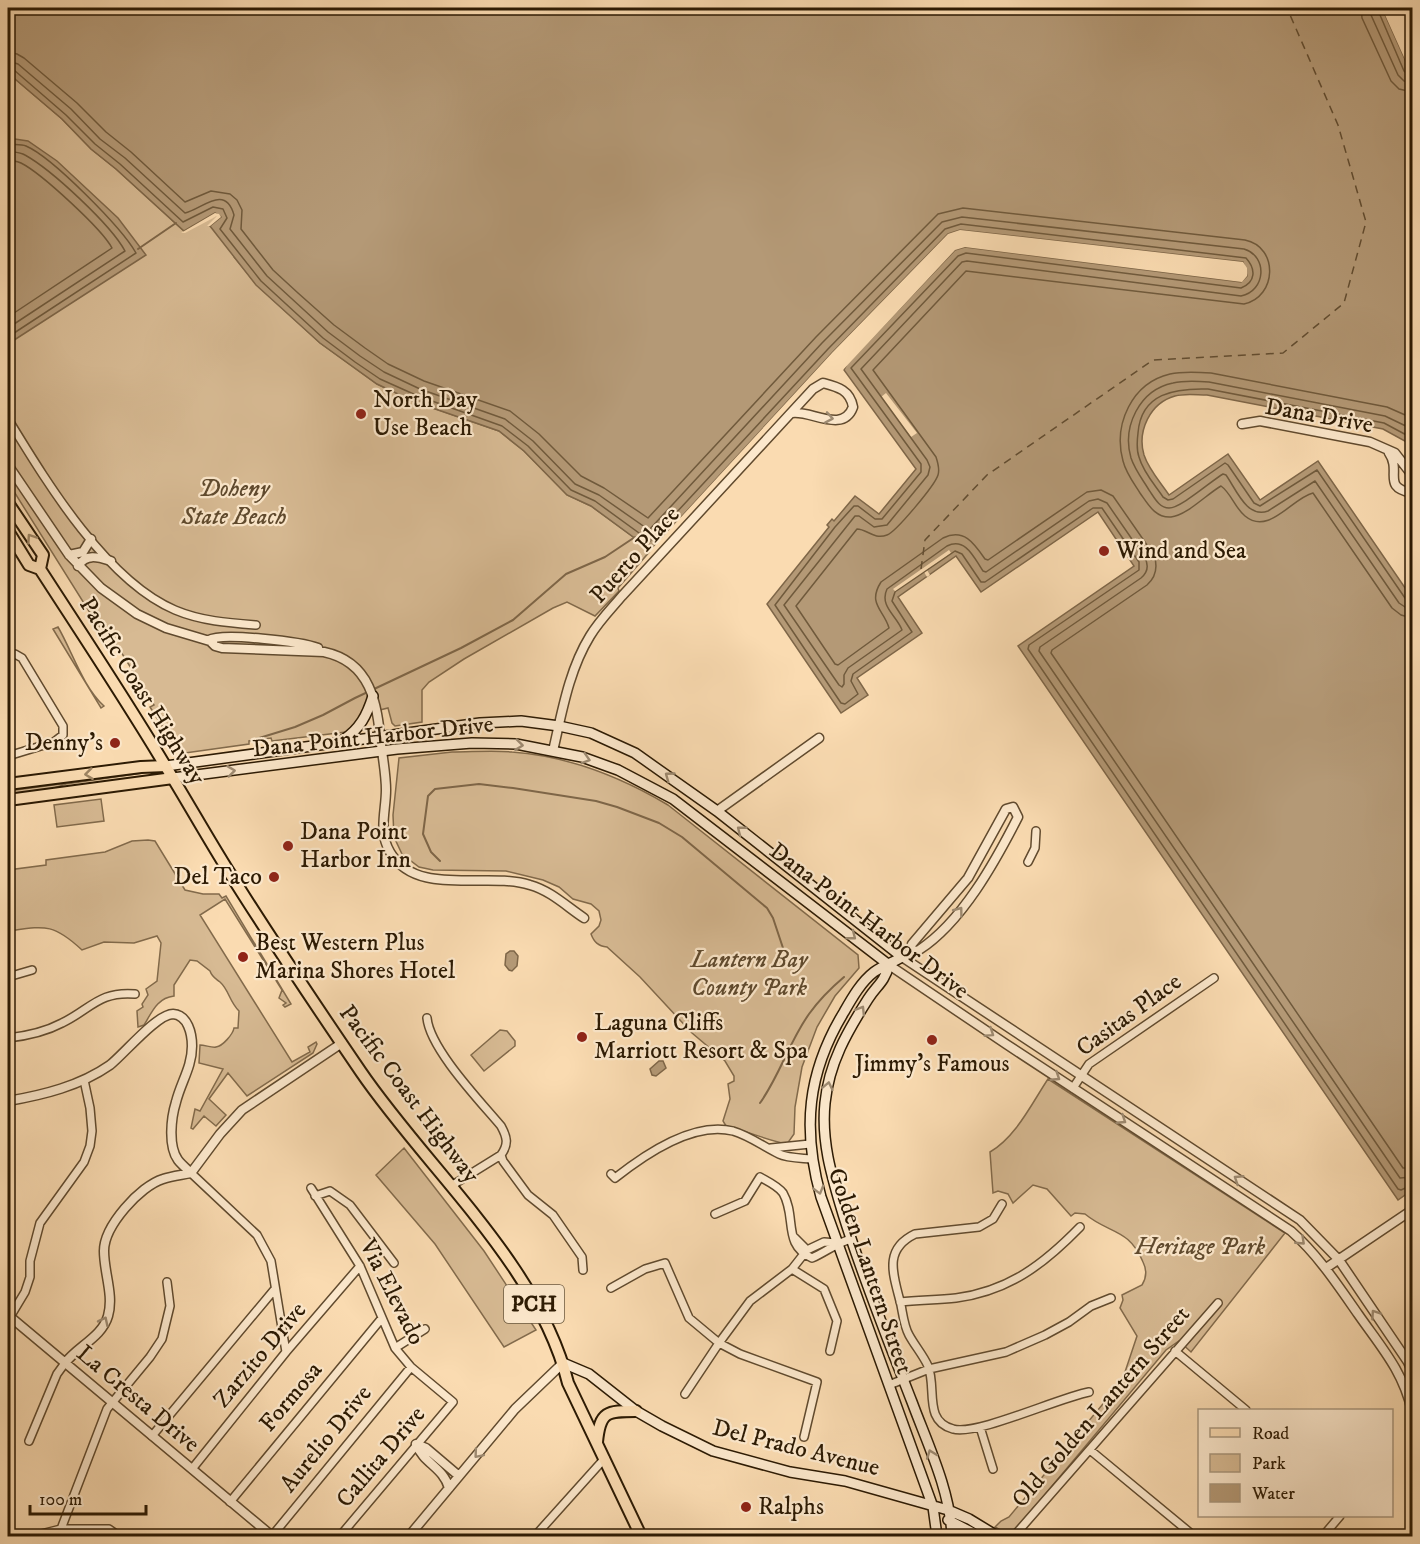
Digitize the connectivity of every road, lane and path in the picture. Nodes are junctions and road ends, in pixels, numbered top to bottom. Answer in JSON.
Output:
{"nodes":[{"id":1,"x":792,"y":413,"type":"junction"},
{"id":2,"x":8,"y":419,"type":"edge"},
{"id":3,"x":1242,"y":424,"type":"dead end"},
{"id":4,"x":1387,"y":450,"type":"junction"},
{"id":5,"x":8,"y":465,"type":"edge"},
{"id":6,"x":1413,"y":475,"type":"edge"},
{"id":7,"x":1413,"y":493,"type":"edge"},
{"id":8,"x":9,"y":503,"type":"edge"},
{"id":9,"x":8,"y":531,"type":"edge"},
{"id":10,"x":91,"y":539,"type":"junction"},
{"id":11,"x":69,"y":555,"type":"junction"},
{"id":12,"x":111,"y":561,"type":"junction"},
{"id":13,"x":78,"y":566,"type":"junction"},
{"id":14,"x":40,"y":569,"type":"junction"},
{"id":15,"x":256,"y":625,"type":"dead end"},
{"id":16,"x":209,"y":640,"type":"junction"},
{"id":17,"x":315,"y":647,"type":"junction"},
{"id":18,"x":262,"y":648,"type":"junction"},
{"id":19,"x":324,"y":652,"type":"junction"},
{"id":20,"x":8,"y":658,"type":"edge"},
{"id":21,"x":373,"y":696,"type":"junction"},
{"id":22,"x":559,"y":726,"type":"junction"},
{"id":23,"x":380,"y":737,"type":"junction"},
{"id":24,"x":819,"y":738,"type":"dead end"},
{"id":25,"x":338,"y":743,"type":"junction"},
{"id":26,"x":554,"y":751,"type":"junction"},
{"id":27,"x":382,"y":752,"type":"junction"},
{"id":28,"x":8,"y":756,"type":"edge"},
{"id":29,"x":166,"y":766,"type":"junction"},
{"id":30,"x":173,"y":778,"type":"junction"},
{"id":31,"x":8,"y":784,"type":"edge"},
{"id":32,"x":8,"y":800,"type":"edge"},
{"id":33,"x":717,"y":811,"type":"junction"},
{"id":34,"x":707,"y":823,"type":"junction"},
{"id":35,"x":1036,"y":831,"type":"dead end"},
{"id":36,"x":1028,"y":862,"type":"dead end"},
{"id":37,"x":966,"y":880,"type":"junction"},
{"id":38,"x":976,"y":889,"type":"junction"},
{"id":39,"x":584,"y":918,"type":"dead end"},
{"id":40,"x":906,"y":954,"type":"junction"},
{"id":41,"x":889,"y":965,"type":"junction"},
{"id":42,"x":32,"y":970,"type":"dead end"},
{"id":43,"x":8,"y":977,"type":"edge"},
{"id":44,"x":1214,"y":978,"type":"dead end"},
{"id":45,"x":135,"y":994,"type":"dead end"},
{"id":46,"x":428,"y":1018,"type":"dead end"},
{"id":47,"x":8,"y":1038,"type":"edge"},
{"id":48,"x":342,"y":1043,"type":"junction"},
{"id":49,"x":1081,"y":1075,"type":"junction"},
{"id":50,"x":84,"y":1080,"type":"junction"},
{"id":51,"x":1073,"y":1088,"type":"junction"},
{"id":52,"x":813,"y":1091,"type":"junction"},
{"id":53,"x":8,"y":1101,"type":"edge"},
{"id":54,"x":825,"y":1116,"type":"junction"},
{"id":55,"x":810,"y":1144,"type":"junction"},
{"id":56,"x":771,"y":1148,"type":"junction"},
{"id":57,"x":501,"y":1155,"type":"junction"},
{"id":58,"x":811,"y":1159,"type":"junction"},
{"id":59,"x":191,"y":1173,"type":"junction"},
{"id":60,"x":611,"y":1174,"type":"dead end"},
{"id":61,"x":451,"y":1186,"type":"junction"},
{"id":62,"x":310,"y":1188,"type":"dead end"},
{"id":63,"x":315,"y":1196,"type":"junction"},
{"id":64,"x":1002,"y":1204,"type":"dead end"},
{"id":65,"x":1413,"y":1210,"type":"edge"},
{"id":66,"x":715,"y":1214,"type":"dead end"},
{"id":67,"x":1080,"y":1227,"type":"dead end"},
{"id":68,"x":851,"y":1239,"type":"junction"},
{"id":69,"x":837,"y":1243,"type":"junction"},
{"id":70,"x":806,"y":1252,"type":"junction"},
{"id":71,"x":1339,"y":1260,"type":"junction"},
{"id":72,"x":394,"y":1263,"type":"dead end"},
{"id":73,"x":360,"y":1266,"type":"junction"},
{"id":74,"x":1326,"y":1268,"type":"junction"},
{"id":75,"x":792,"y":1269,"type":"junction"},
{"id":76,"x":583,"y":1270,"type":"dead end"},
{"id":77,"x":167,"y":1282,"type":"dead end"},
{"id":78,"x":611,"y":1288,"type":"dead end"},
{"id":79,"x":274,"y":1290,"type":"junction"},
{"id":80,"x":1111,"y":1298,"type":"dead end"},
{"id":81,"x":900,"y":1302,"type":"junction"},
{"id":82,"x":1218,"y":1303,"type":"dead end"},
{"id":83,"x":9,"y":1316,"type":"edge"},
{"id":84,"x":382,"y":1318,"type":"junction"},
{"id":85,"x":425,"y":1329,"type":"dead end"},
{"id":86,"x":719,"y":1343,"type":"junction"},
{"id":87,"x":395,"y":1348,"type":"junction"},
{"id":88,"x":830,"y":1350,"type":"dead end"},
{"id":89,"x":1175,"y":1350,"type":"junction"},
{"id":90,"x":286,"y":1352,"type":"junction"},
{"id":91,"x":65,"y":1363,"type":"junction"},
{"id":92,"x":563,"y":1363,"type":"junction"},
{"id":93,"x":411,"y":1367,"type":"junction"},
{"id":94,"x":929,"y":1369,"type":"junction"},
{"id":95,"x":1413,"y":1371,"type":"edge"},
{"id":96,"x":903,"y":1379,"type":"junction"},
{"id":97,"x":889,"y":1385,"type":"junction"},
{"id":98,"x":1089,"y":1392,"type":"dead end"},
{"id":99,"x":685,"y":1394,"type":"dead end"},
{"id":100,"x":453,"y":1402,"type":"joint"},
{"id":101,"x":113,"y":1403,"type":"junction"},
{"id":102,"x":1245,"y":1409,"type":"edge"},
{"id":103,"x":636,"y":1411,"type":"junction"},
{"id":104,"x":1413,"y":1411,"type":"edge"},
{"id":105,"x":980,"y":1427,"type":"junction"},
{"id":106,"x":152,"y":1436,"type":"junction"},
{"id":107,"x":804,"y":1437,"type":"dead end"},
{"id":108,"x":29,"y":1442,"type":"dead end"},
{"id":109,"x":597,"y":1442,"type":"junction"},
{"id":110,"x":416,"y":1444,"type":"junction"},
{"id":111,"x":1090,"y":1450,"type":"junction"},
{"id":112,"x":604,"y":1458,"type":"junction"},
{"id":113,"x":192,"y":1469,"type":"junction"},
{"id":114,"x":993,"y":1469,"type":"dead end"},
{"id":115,"x":459,"y":1476,"type":"junction"},
{"id":116,"x":449,"y":1488,"type":"junction"},
{"id":117,"x":230,"y":1502,"type":"junction"},
{"id":118,"x":933,"y":1507,"type":"junction"},
{"id":119,"x":948,"y":1510,"type":"junction"},
{"id":120,"x":1338,"y":1517,"type":"edge"},
{"id":121,"x":951,"y":1522,"type":"junction"},
{"id":122,"x":61,"y":1529,"type":"junction"},
{"id":123,"x":33,"y":1536,"type":"edge"},
{"id":124,"x":119,"y":1536,"type":"edge"},
{"id":125,"x":272,"y":1536,"type":"edge"},
{"id":126,"x":340,"y":1536,"type":"edge"},
{"id":127,"x":409,"y":1536,"type":"edge"},
{"id":128,"x":535,"y":1536,"type":"edge"},
{"id":129,"x":641,"y":1536,"type":"edge"},
{"id":130,"x":937,"y":1536,"type":"edge"},
{"id":131,"x":952,"y":1536,"type":"edge"},
{"id":132,"x":979,"y":1536,"type":"edge"},
{"id":133,"x":997,"y":1536,"type":"edge"},
{"id":134,"x":1014,"y":1536,"type":"edge"},
{"id":135,"x":1194,"y":1536,"type":"edge"},
{"id":136,"x":1323,"y":1536,"type":"edge"}],
"edges":[{"from":1,"to":1,"type":"street","name":"Puerto Place","one_way":true},
{"from":1,"to":22,"type":"street","name":"Puerto Place"},
{"from":2,"to":10,"type":"street"},
{"from":3,"to":4,"type":"street","name":"Dana Drive"},
{"from":4,"to":6,"type":"street","name":"Dana Drive"},
{"from":4,"to":7,"type":"street","name":"Dana Drive"},
{"from":5,"to":11,"type":"street"},
{"from":14,"to":8,"type":"main road","name":"Pacific Coast Highway","number":"PCH","one_way":true},
{"from":9,"to":14,"type":"main road","name":"Pacific Coast Highway","number":"PCH"},
{"from":10,"to":11,"type":"street"},
{"from":10,"to":12,"type":"street"},
{"from":11,"to":13,"type":"street"},
{"from":12,"to":13,"type":"street"},
{"from":12,"to":15,"type":"street"},
{"from":13,"to":16,"type":"street"},
{"from":14,"to":29,"type":"main road","name":"Pacific Coast Highway","number":"PCH"},
{"from":16,"to":17,"type":"street"},
{"from":16,"to":18,"type":"street"},
{"from":17,"to":18,"type":"street"},
{"from":17,"to":19,"type":"street"},
{"from":18,"to":19,"type":"street"},
{"from":19,"to":21,"type":"street"},
{"from":20,"to":28,"type":"street"},
{"from":21,"to":23,"type":"street"},
{"from":21,"to":25,"type":"main road"},
{"from":22,"to":23,"type":"main road","name":"Dana Point Harbor Drive"},
{"from":22,"to":26,"type":"street","name":"Puerto Place"},
{"from":33,"to":22,"type":"main road","name":"Dana Point Harbor Drive","one_way":true},
{"from":23,"to":25,"type":"main road","name":"Dana Point Harbor Drive"},
{"from":23,"to":27,"type":"street"},
{"from":24,"to":33,"type":"street"},
{"from":25,"to":29,"type":"main road","name":"Dana Point Harbor Drive"},
{"from":27,"to":26,"type":"main road","name":"Dana Point Harbor Drive","one_way":true},
{"from":26,"to":34,"type":"main road","name":"Dana Point Harbor Drive","one_way":true},
{"from":30,"to":27,"type":"main road","name":"Dana Point Harbor Drive","one_way":true},
{"from":27,"to":39,"type":"street"},
{"from":29,"to":30,"type":"main road","name":"Pacific Coast Highway","number":"PCH"},
{"from":29,"to":31,"type":"main road","one_way":true},
{"from":30,"to":32,"type":"main road"},
{"from":30,"to":48,"type":"main road","name":"Pacific Coast Highway","number":"PCH"},
{"from":33,"to":34,"type":"main road"},
{"from":40,"to":33,"type":"main road","name":"Dana Point Harbor Drive","one_way":true},
{"from":34,"to":41,"type":"main road","name":"Dana Point Harbor Drive","one_way":true},
{"from":35,"to":36,"type":"street"},
{"from":37,"to":38,"type":"street"},
{"from":37,"to":38,"type":"street"},
{"from":37,"to":40,"type":"street"},
{"from":40,"to":38,"type":"street","one_way":true},
{"from":40,"to":41,"type":"main road","name":"Golden Lantern Street"},
{"from":40,"to":49,"type":"street","name":"Dana Point Harbor Drive"},
{"from":41,"to":51,"type":"street","name":"Dana Point Harbor Drive","one_way":true},
{"from":41,"to":52,"type":"main road","name":"Golden Lantern Street"},
{"from":54,"to":41,"type":"main road","name":"Golden Lantern Street","one_way":true},
{"from":42,"to":43,"type":"street"},
{"from":44,"to":49,"type":"street","name":"Casitas Place"},
{"from":45,"to":47,"type":"street"},
{"from":46,"to":57,"type":"street"},
{"from":48,"to":59,"type":"street"},
{"from":48,"to":61,"type":"main road","name":"Pacific Coast Highway","number":"PCH"},
{"from":49,"to":51,"type":"street","name":"Casitas Place"},
{"from":71,"to":49,"type":"street","name":"Dana Point Harbor Drive","one_way":true},
{"from":50,"to":53,"type":"street"},
{"from":50,"to":59,"type":"street"},
{"from":50,"to":83,"type":"street"},
{"from":51,"to":74,"type":"street","name":"Dana Point Harbor Drive","one_way":true},
{"from":52,"to":54,"type":"main road"},
{"from":52,"to":55,"type":"main road","name":"Golden Lantern Street"},
{"from":54,"to":68,"type":"main road","name":"Golden Lantern Street"},
{"from":55,"to":56,"type":"street"},
{"from":55,"to":58,"type":"main road","name":"Golden Lantern Street"},
{"from":56,"to":58,"type":"street"},
{"from":56,"to":60,"type":"street"},
{"from":57,"to":61,"type":"street"},
{"from":57,"to":76,"type":"street"},
{"from":58,"to":69,"type":"main road","name":"Golden Lantern Street","one_way":true},
{"from":59,"to":79,"type":"street"},
{"from":91,"to":59,"type":"street","one_way":true},
{"from":61,"to":92,"type":"main road","name":"Pacific Coast Highway","number":"PCH"},
{"from":62,"to":63,"type":"street","name":"Via Elevado"},
{"from":63,"to":72,"type":"street"},
{"from":63,"to":73,"type":"street","name":"Via Elevado"},
{"from":64,"to":81,"type":"street"},
{"from":65,"to":71,"type":"street"},
{"from":66,"to":70,"type":"street"},
{"from":67,"to":81,"type":"street"},
{"from":68,"to":69,"type":"street"},
{"from":68,"to":96,"type":"main road","name":"Golden Lantern Street"},
{"from":69,"to":70,"type":"street"},
{"from":69,"to":97,"type":"main road","name":"Golden Lantern Street"},
{"from":70,"to":75,"type":"street"},
{"from":71,"to":74,"type":"street"},
{"from":95,"to":71,"type":"street","name":"Dana Point Harbor Drive","one_way":true},
{"from":73,"to":84,"type":"street","name":"Via Elevado"},
{"from":73,"to":90,"type":"street","name":"Zarzito Drive"},
{"from":74,"to":104,"type":"street","name":"Dana Point Harbor Drive"},
{"from":75,"to":86,"type":"street"},
{"from":75,"to":88,"type":"street"},
{"from":77,"to":101,"type":"street"},
{"from":78,"to":86,"type":"street"},
{"from":79,"to":90,"type":"street"},
{"from":79,"to":106,"type":"street"},
{"from":80,"to":94,"type":"street"},
{"from":81,"to":94,"type":"street"},
{"from":82,"to":89,"type":"street","name":"Old Golden Lantern Street"},
{"from":83,"to":91,"type":"street","name":"La Cresta Drive"},
{"from":84,"to":87,"type":"street","name":"Via Elevado"},
{"from":84,"to":117,"type":"street","name":"Formosa"},
{"from":85,"to":87,"type":"street"},
{"from":86,"to":99,"type":"street"},
{"from":86,"to":107,"type":"street"},
{"from":87,"to":93,"type":"street","name":"Via Elevado"},
{"from":89,"to":102,"type":"street"},
{"from":89,"to":111,"type":"street","name":"Old Golden Lantern Street"},
{"from":90,"to":113,"type":"street","name":"Zarzito Drive"},
{"from":91,"to":101,"type":"street","name":"La Cresta Drive"},
{"from":91,"to":108,"type":"street"},
{"from":92,"to":103,"type":"main road","name":"Del Prado Avenue"},
{"from":92,"to":109,"type":"main road","name":"Pacific Coast Highway","number":"PCH"},
{"from":92,"to":115,"type":"street","one_way":true},
{"from":93,"to":100,"type":"street","name":"Via Elevado"},
{"from":93,"to":125,"type":"street","name":"Aurelio Drive"},
{"from":94,"to":96,"type":"street"},
{"from":94,"to":105,"type":"street"},
{"from":96,"to":97,"type":"street"},
{"from":119,"to":96,"type":"main road","name":"Golden Lantern Street","one_way":true},
{"from":97,"to":118,"type":"main road","name":"Golden Lantern Street"},
{"from":98,"to":105,"type":"street"},
{"from":100,"to":110,"type":"street","name":"Callita Drive"},
{"from":101,"to":106,"type":"street","name":"La Cresta Drive"},
{"from":101,"to":122,"type":"street"},
{"from":103,"to":109,"type":"main road"},
{"from":103,"to":118,"type":"main road","name":"Del Prado Avenue"},
{"from":105,"to":114,"type":"street"},
{"from":106,"to":113,"type":"street","name":"La Cresta Drive"},
{"from":109,"to":112,"type":"main road","name":"Pacific Coast Highway","number":"PCH"},
{"from":110,"to":115,"type":"street"},
{"from":110,"to":116,"type":"street"},
{"from":110,"to":126,"type":"street","name":"Callita Drive"},
{"from":111,"to":134,"type":"street","name":"Old Golden Lantern Street"},
{"from":111,"to":135,"type":"street"},
{"from":112,"to":128,"type":"street"},
{"from":112,"to":129,"type":"main road","name":"Pacific Coast Highway","number":"PCH"},
{"from":113,"to":117,"type":"street","name":"La Cresta Drive"},
{"from":115,"to":116,"type":"street"},
{"from":116,"to":127,"type":"street"},
{"from":117,"to":125,"type":"street","name":"La Cresta Drive"},
{"from":118,"to":119,"type":"main road","name":"Del Prado Avenue"},
{"from":118,"to":121,"type":"main road","name":"Del Prado Avenue"},
{"from":118,"to":130,"type":"main road","name":"Golden Lantern Street"},
{"from":119,"to":121,"type":"main road","name":"Golden Lantern Street"},
{"from":119,"to":133,"type":"main road","name":"Del Prado Avenue"},
{"from":120,"to":136,"type":"street"},
{"from":121,"to":131,"type":"main road","name":"Golden Lantern Street"},
{"from":121,"to":132,"type":"main road","name":"Del Prado Avenue"},
{"from":122,"to":123,"type":"street"},
{"from":122,"to":124,"type":"street"}]}
